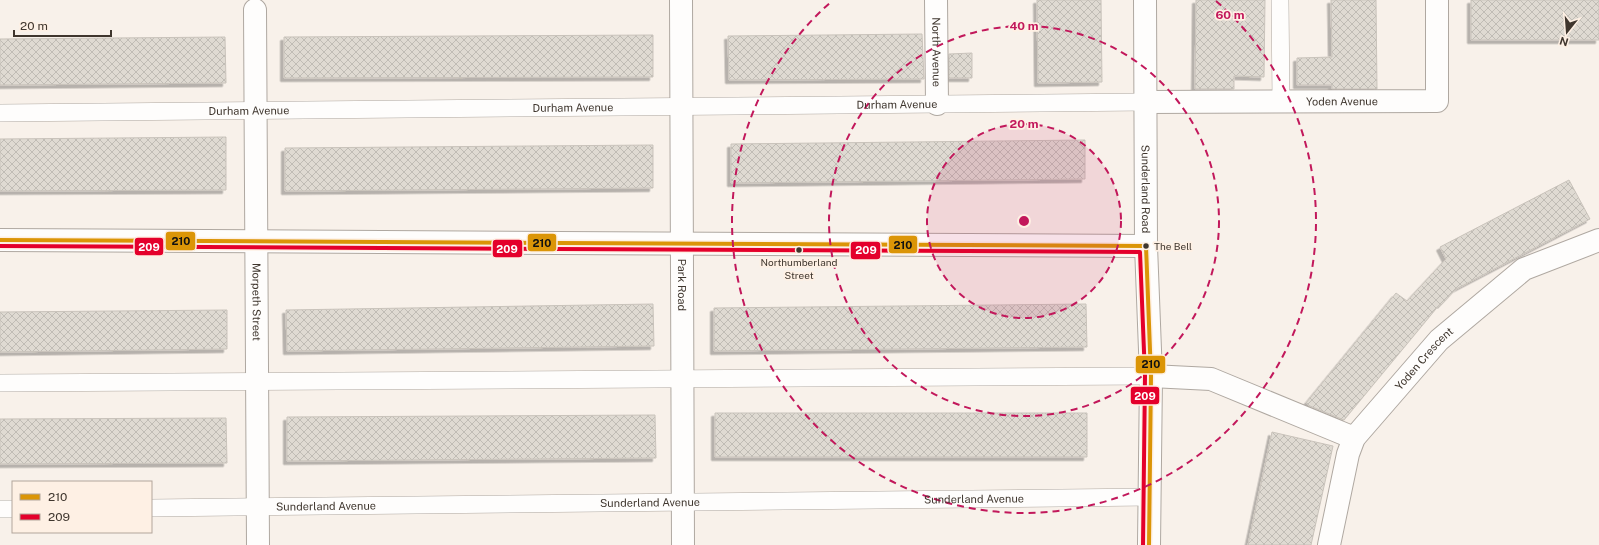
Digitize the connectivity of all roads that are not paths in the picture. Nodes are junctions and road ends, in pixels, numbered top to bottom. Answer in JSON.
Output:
{"nodes":[{"id":1,"x":681,"y":0,"type":"edge"},
{"id":2,"x":936,"y":0,"type":"edge"},
{"id":3,"x":1145,"y":0,"type":"edge"},
{"id":4,"x":1280,"y":0,"type":"edge"},
{"id":5,"x":1437,"y":0,"type":"edge"},
{"id":6,"x":255,"y":10,"type":"dead end"},
{"id":7,"x":1146,"y":102,"type":"junction"},
{"id":8,"x":1281,"y":102,"type":"junction"},
{"id":9,"x":937,"y":104,"type":"junction"},
{"id":10,"x":681,"y":107,"type":"junction"},
{"id":11,"x":255,"y":111,"type":"junction"},
{"id":12,"x":0,"y":113,"type":"edge"},
{"id":13,"x":0,"y":240,"type":"edge"},
{"id":14,"x":1599,"y":240,"type":"edge"},
{"id":15,"x":256,"y":241,"type":"junction"},
{"id":16,"x":682,"y":243,"type":"junction"},
{"id":17,"x":1146,"y":246,"type":"junction"},
{"id":18,"x":1151,"y":376,"type":"junction"},
{"id":19,"x":682,"y":379,"type":"junction"},
{"id":20,"x":257,"y":382,"type":"junction"},
{"id":21,"x":0,"y":383,"type":"edge"},
{"id":22,"x":1354,"y":438,"type":"junction"},
{"id":23,"x":1150,"y":497,"type":"junction"},
{"id":24,"x":683,"y":502,"type":"junction"},
{"id":25,"x":258,"y":506,"type":"junction"},
{"id":26,"x":152,"y":508,"type":"edge"},
{"id":27,"x":0,"y":509,"type":"edge"},
{"id":28,"x":12,"y":509,"type":"edge"},
{"id":29,"x":258,"y":545,"type":"edge"},
{"id":30,"x":683,"y":545,"type":"edge"},
{"id":31,"x":1149,"y":545,"type":"edge"},
{"id":32,"x":1329,"y":545,"type":"edge"}],
"edges":[{"from":1,"to":10,"type":"street","name":"Park Road"},
{"from":2,"to":9,"type":"street","name":"North Avenue"},
{"from":3,"to":7,"type":"street","name":"Sunderland Road"},
{"from":4,"to":8,"type":"lane"},
{"from":5,"to":8,"type":"street","name":"Yoden Avenue"},
{"from":6,"to":11,"type":"street","name":"Morpeth Street"},
{"from":7,"to":8,"type":"street","name":"Yoden Avenue"},
{"from":7,"to":9,"type":"lane","name":"Durham Avenue"},
{"from":7,"to":17,"type":"street","name":"Sunderland Road"},
{"from":9,"to":10,"type":"lane","name":"Durham Avenue"},
{"from":10,"to":11,"type":"lane","name":"Durham Avenue"},
{"from":10,"to":16,"type":"street","name":"Park Road"},
{"from":11,"to":12,"type":"lane","name":"Durham Avenue"},
{"from":11,"to":15,"type":"street","name":"Morpeth Street"},
{"from":13,"to":15,"type":"street"},
{"from":14,"to":22,"type":"street","name":"Yoden Crescent"},
{"from":15,"to":16,"type":"street"},
{"from":15,"to":20,"type":"street","name":"Morpeth Street"},
{"from":16,"to":17,"type":"street"},
{"from":16,"to":19,"type":"street","name":"Park Road"},
{"from":17,"to":18,"type":"street","name":"Sunderland Road"},
{"from":18,"to":19,"type":"lane"},
{"from":18,"to":22,"type":"street"},
{"from":18,"to":23,"type":"street","name":"Sunderland Road"},
{"from":19,"to":20,"type":"lane"},
{"from":19,"to":24,"type":"street","name":"Park Road"},
{"from":20,"to":21,"type":"lane"},
{"from":20,"to":25,"type":"street","name":"Morpeth Street"},
{"from":22,"to":32,"type":"street","name":"Yoden Crescent"},
{"from":23,"to":24,"type":"lane","name":"Sunderland Avenue"},
{"from":23,"to":31,"type":"street","name":"Sunderland Road"},
{"from":24,"to":25,"type":"lane","name":"Sunderland Avenue"},
{"from":24,"to":30,"type":"street","name":"Park Road"},
{"from":25,"to":26,"type":"lane","name":"Sunderland Avenue"},
{"from":25,"to":29,"type":"street","name":"Morpeth Street"},
{"from":27,"to":28,"type":"lane"}]}
